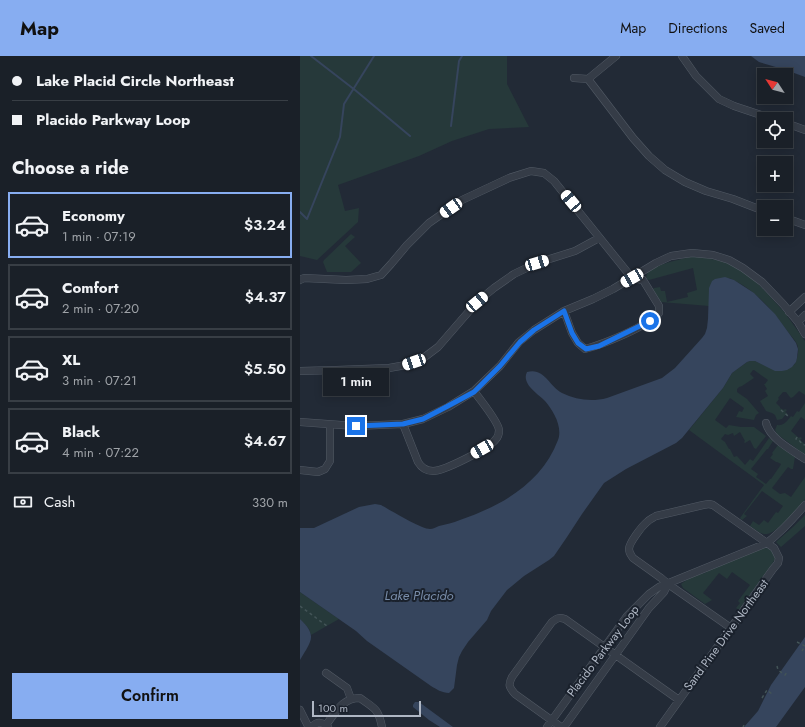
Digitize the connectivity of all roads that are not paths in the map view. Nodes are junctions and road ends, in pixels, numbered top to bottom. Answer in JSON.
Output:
{"nodes":[{"id":1,"x":616,"y":56,"type":"edge"},
{"id":2,"x":682,"y":56,"type":"edge"},
{"id":3,"x":574,"y":78,"type":"dead end"},
{"id":4,"x":588,"y":79,"type":"junction"},
{"id":5,"x":757,"y":114,"type":"edge"},
{"id":6,"x":793,"y":126,"type":"edge"},
{"id":7,"x":805,"y":130,"type":"edge"},
{"id":8,"x":757,"y":208,"type":"edge"},
{"id":9,"x":793,"y":221,"type":"edge"},
{"id":10,"x":805,"y":225,"type":"edge"},
{"id":11,"x":599,"y":238,"type":"junction"},
{"id":12,"x":632,"y":278,"type":"junction"},
{"id":13,"x":300,"y":280,"type":"edge"},
{"id":14,"x":805,"y":297,"type":"edge"},
{"id":15,"x":564,"y":311,"type":"junction"},
{"id":16,"x":789,"y":312,"type":"junction"},
{"id":17,"x":805,"y":315,"type":"edge"},
{"id":18,"x":798,"y":322,"type":"junction"},
{"id":19,"x":805,"y":334,"type":"edge"},
{"id":20,"x":300,"y":371,"type":"edge"},
{"id":21,"x":474,"y":392,"type":"junction"},
{"id":22,"x":300,"y":422,"type":"edge"},
{"id":23,"x":766,"y":423,"type":"dead end"},
{"id":24,"x":403,"y":424,"type":"junction"},
{"id":25,"x":330,"y":425,"type":"junction"},
{"id":26,"x":805,"y":459,"type":"edge"},
{"id":27,"x":300,"y":470,"type":"edge"},
{"id":28,"x":805,"y":505,"type":"edge"},
{"id":29,"x":767,"y":543,"type":"junction"},
{"id":30,"x":668,"y":584,"type":"junction"},
{"id":31,"x":731,"y":628,"type":"junction"},
{"id":32,"x":604,"y":648,"type":"junction"},
{"id":33,"x":616,"y":656,"type":"junction"},
{"id":34,"x":326,"y":673,"type":"dead end"},
{"id":35,"x":351,"y":699,"type":"junction"},
{"id":36,"x":679,"y":700,"type":"junction"},
{"id":37,"x":300,"y":710,"type":"edge"},
{"id":38,"x":552,"y":720,"type":"junction"},
{"id":39,"x":327,"y":726,"type":"edge"},
{"id":40,"x":311,"y":727,"type":"edge"},
{"id":41,"x":382,"y":727,"type":"edge"},
{"id":42,"x":547,"y":727,"type":"edge"},
{"id":43,"x":563,"y":727,"type":"edge"},
{"id":44,"x":660,"y":727,"type":"edge"}],
"edges":[{"from":1,"to":4,"type":"street"},
{"from":2,"to":5,"type":"street"},
{"from":3,"to":4,"type":"street"},
{"from":4,"to":8,"type":"street"},
{"from":6,"to":7,"type":"street"},
{"from":9,"to":10,"type":"street"},
{"from":11,"to":12,"type":"street"},
{"from":11,"to":13,"type":"street"},
{"from":11,"to":20,"type":"street"},
{"from":12,"to":15,"type":"street"},
{"from":12,"to":15,"type":"street"},
{"from":12,"to":16,"type":"street"},
{"from":14,"to":16,"type":"street"},
{"from":15,"to":21,"type":"street"},
{"from":16,"to":18,"type":"street"},
{"from":17,"to":18,"type":"street"},
{"from":18,"to":19,"type":"street"},
{"from":21,"to":24,"type":"street"},
{"from":21,"to":24,"type":"street"},
{"from":22,"to":25,"type":"street"},
{"from":23,"to":26,"type":"street"},
{"from":24,"to":25,"type":"street"},
{"from":25,"to":27,"type":"street"},
{"from":28,"to":29,"type":"street","name":"Placido Parkway Loop"},
{"from":29,"to":30,"type":"street","name":"Placido Parkway Loop"},
{"from":29,"to":30,"type":"street","name":"Sand Pine Drive Northeast"},
{"from":29,"to":31,"type":"street","name":"Sand Pine Drive Northeast"},
{"from":30,"to":31,"type":"street"},
{"from":30,"to":32,"type":"street","name":"Placido Parkway Loop"},
{"from":30,"to":33,"type":"street","name":"Placido Parkway Loop"},
{"from":31,"to":36,"type":"street","name":"Sand Pine Drive Northeast"},
{"from":32,"to":33,"type":"street"},
{"from":32,"to":38,"type":"street","name":"Placido Parkway Loop"},
{"from":32,"to":38,"type":"street"},
{"from":33,"to":36,"type":"street"},
{"from":33,"to":43,"type":"street","name":"Placido Parkway Loop"},
{"from":34,"to":35,"type":"street"},
{"from":35,"to":39,"type":"street"},
{"from":35,"to":41,"type":"street"},
{"from":36,"to":44,"type":"street","name":"Sand Pine Drive Northeast"},
{"from":37,"to":40,"type":"street"},
{"from":38,"to":42,"type":"street","name":"Placido Parkway Loop"},
{"from":38,"to":43,"type":"street"},
{"from":39,"to":40,"type":"street"}]}
